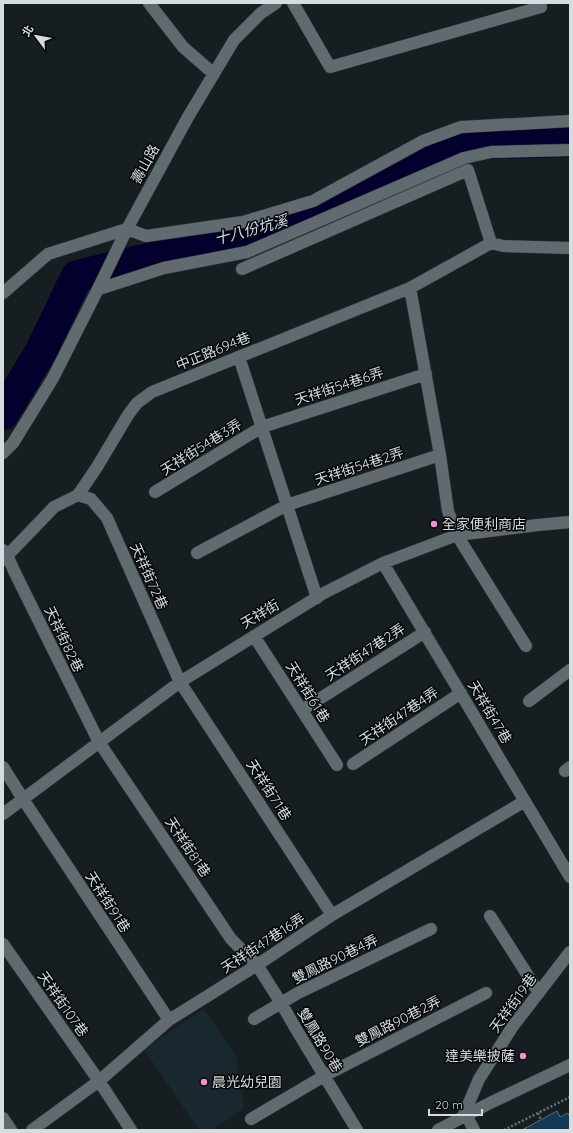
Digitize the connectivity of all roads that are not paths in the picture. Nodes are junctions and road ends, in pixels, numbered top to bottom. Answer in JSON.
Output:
{"nodes":[{"id":1,"x":149,"y":3,"type":"edge"},
{"id":2,"x":276,"y":3,"type":"edge"},
{"id":3,"x":293,"y":3,"type":"edge"},
{"id":4,"x":541,"y":7,"type":"dead end"},
{"id":5,"x":517,"y":8,"type":"edge"},
{"id":6,"x":214,"y":74,"type":"junction"},
{"id":7,"x":570,"y":121,"type":"edge"},
{"id":8,"x":570,"y":150,"type":"edge"},
{"id":9,"x":124,"y":234,"type":"junction"},
{"id":10,"x":491,"y":243,"type":"junction"},
{"id":11,"x":570,"y":248,"type":"edge"},
{"id":12,"x":242,"y":269,"type":"dead end"},
{"id":13,"x":99,"y":288,"type":"junction"},
{"id":14,"x":410,"y":288,"type":"junction"},
{"id":15,"x":3,"y":293,"type":"edge"},
{"id":16,"x":239,"y":357,"type":"junction"},
{"id":17,"x":426,"y":374,"type":"junction"},
{"id":18,"x":262,"y":427,"type":"junction"},
{"id":19,"x":3,"y":453,"type":"edge"},
{"id":20,"x":440,"y":455,"type":"junction"},
{"id":21,"x":156,"y":492,"type":"dead end"},
{"id":22,"x":78,"y":495,"type":"junction"},
{"id":23,"x":287,"y":505,"type":"junction"},
{"id":24,"x":570,"y":522,"type":"edge"},
{"id":25,"x":457,"y":535,"type":"junction"},
{"id":26,"x":197,"y":553,"type":"dead end"},
{"id":27,"x":4,"y":555,"type":"edge"},
{"id":28,"x":383,"y":563,"type":"junction"},
{"id":29,"x":317,"y":598,"type":"junction"},
{"id":30,"x":425,"y":632,"type":"junction"},
{"id":31,"x":254,"y":636,"type":"junction"},
{"id":32,"x":526,"y":646,"type":"dead end"},
{"id":33,"x":570,"y":670,"type":"edge"},
{"id":34,"x":180,"y":682,"type":"junction"},
{"id":35,"x":461,"y":693,"type":"junction"},
{"id":36,"x":529,"y":700,"type":"dead end"},
{"id":37,"x":302,"y":710,"type":"junction"},
{"id":38,"x":99,"y":742,"type":"junction"},
{"id":39,"x":354,"y":764,"type":"dead end"},
{"id":40,"x":337,"y":765,"type":"dead end"},
{"id":41,"x":3,"y":767,"type":"edge"},
{"id":42,"x":23,"y":799,"type":"junction"},
{"id":43,"x":524,"y":801,"type":"junction"},
{"id":44,"x":3,"y":814,"type":"edge"},
{"id":45,"x":569,"y":875,"type":"edge"},
{"id":46,"x":332,"y":915,"type":"junction"},
{"id":47,"x":490,"y":916,"type":"dead end"},
{"id":48,"x":431,"y":929,"type":"dead end"},
{"id":49,"x":3,"y":944,"type":"edge"},
{"id":50,"x":570,"y":952,"type":"edge"},
{"id":51,"x":257,"y":965,"type":"junction"},
{"id":52,"x":486,"y":993,"type":"dead end"},
{"id":53,"x":539,"y":993,"type":"junction"},
{"id":54,"x":281,"y":1003,"type":"junction"},
{"id":55,"x":254,"y":1019,"type":"dead end"},
{"id":56,"x":169,"y":1020,"type":"junction"},
{"id":57,"x":570,"y":1065,"type":"edge"},
{"id":58,"x":324,"y":1076,"type":"junction"},
{"id":59,"x":99,"y":1081,"type":"junction"},
{"id":60,"x":465,"y":1116,"type":"junction"},
{"id":61,"x":3,"y":1118,"type":"edge"},
{"id":62,"x":251,"y":1119,"type":"dead end"},
{"id":63,"x":11,"y":1130,"type":"edge"},
{"id":64,"x":32,"y":1130,"type":"edge"},
{"id":65,"x":131,"y":1130,"type":"edge"},
{"id":66,"x":357,"y":1130,"type":"edge"},
{"id":67,"x":438,"y":1130,"type":"edge"},
{"id":68,"x":474,"y":1130,"type":"edge"}],
"edges":[{"from":1,"to":6,"type":"street"},
{"from":2,"to":6,"type":"street","name":"壽山路"},
{"from":3,"to":5,"type":"street"},
{"from":4,"to":5,"type":"street"},
{"from":6,"to":9,"type":"street","name":"壽山路"},
{"from":7,"to":9,"type":"street"},
{"from":8,"to":13,"type":"street"},
{"from":9,"to":13,"type":"street","name":"壽山路"},
{"from":9,"to":15,"type":"street"},
{"from":10,"to":11,"type":"street"},
{"from":10,"to":12,"type":"street"},
{"from":10,"to":14,"type":"street","name":"中正路694巷"},
{"from":13,"to":19,"type":"street","name":"壽山路"},
{"from":14,"to":16,"type":"street","name":"中正路694巷"},
{"from":14,"to":17,"type":"street"},
{"from":16,"to":18,"type":"street"},
{"from":16,"to":22,"type":"street","name":"中正路694巷"},
{"from":17,"to":18,"type":"street","name":"天祥街54巷6弄"},
{"from":17,"to":20,"type":"street"},
{"from":18,"to":21,"type":"street","name":"天祥街54巷3弄"},
{"from":18,"to":23,"type":"street"},
{"from":20,"to":23,"type":"street","name":"天祥街54巷2弄"},
{"from":20,"to":25,"type":"street"},
{"from":22,"to":27,"type":"street","name":"中正路694巷"},
{"from":22,"to":34,"type":"street","name":"天祥街72巷"},
{"from":23,"to":26,"type":"street","name":"天祥街54巷2弄"},
{"from":23,"to":29,"type":"street"},
{"from":24,"to":25,"type":"street","name":"天祥街"},
{"from":25,"to":28,"type":"street","name":"天祥街"},
{"from":25,"to":32,"type":"street"},
{"from":27,"to":38,"type":"street","name":"天祥街82巷"},
{"from":28,"to":29,"type":"street","name":"天祥街"},
{"from":28,"to":30,"type":"street","name":"天祥街47巷"},
{"from":29,"to":31,"type":"street","name":"天祥街"},
{"from":30,"to":35,"type":"street","name":"天祥街47巷"},
{"from":30,"to":37,"type":"street","name":"天祥街47巷2弄"},
{"from":31,"to":34,"type":"street","name":"天祥街"},
{"from":31,"to":37,"type":"street","name":"天祥街61巷"},
{"from":33,"to":36,"type":"street"},
{"from":34,"to":38,"type":"street","name":"天祥街"},
{"from":34,"to":46,"type":"street","name":"天祥街71巷"},
{"from":35,"to":39,"type":"street","name":"天祥街47巷4弄"},
{"from":35,"to":43,"type":"street","name":"天祥街47巷"},
{"from":37,"to":40,"type":"street","name":"天祥街61巷"},
{"from":38,"to":42,"type":"street","name":"天祥街"},
{"from":38,"to":51,"type":"street","name":"天祥街81巷"},
{"from":41,"to":42,"type":"street","name":"天祥街91巷"},
{"from":42,"to":44,"type":"street","name":"天祥街"},
{"from":42,"to":56,"type":"street","name":"天祥街91巷"},
{"from":43,"to":45,"type":"street","name":"天祥街47巷"},
{"from":43,"to":46,"type":"street","name":"天祥街47巷16弄"},
{"from":46,"to":51,"type":"street","name":"天祥街47巷16弄"},
{"from":47,"to":53,"type":"street"},
{"from":48,"to":54,"type":"street","name":"雙鳳路90巷4弄"},
{"from":49,"to":59,"type":"street","name":"天祥街107巷"},
{"from":50,"to":53,"type":"street","name":"天祥街19巷"},
{"from":51,"to":54,"type":"street","name":"雙鳳路90巷"},
{"from":51,"to":56,"type":"street","name":"天祥街47巷16弄"},
{"from":52,"to":58,"type":"street","name":"雙鳳路90巷2弄"},
{"from":53,"to":60,"type":"street","name":"天祥街19巷"},
{"from":54,"to":55,"type":"street","name":"雙鳳路90巷4弄"},
{"from":54,"to":58,"type":"street","name":"雙鳳路90巷"},
{"from":56,"to":59,"type":"street","name":"天祥街47巷16弄"},
{"from":57,"to":60,"type":"street"},
{"from":58,"to":62,"type":"street","name":"雙鳳路90巷2弄"},
{"from":58,"to":66,"type":"street","name":"雙鳳路90巷"},
{"from":59,"to":64,"type":"street","name":"天祥街47巷16弄"},
{"from":59,"to":65,"type":"street","name":"天祥街107巷"},
{"from":60,"to":67,"type":"street"},
{"from":60,"to":68,"type":"street"},
{"from":61,"to":63,"type":"street"}]}
